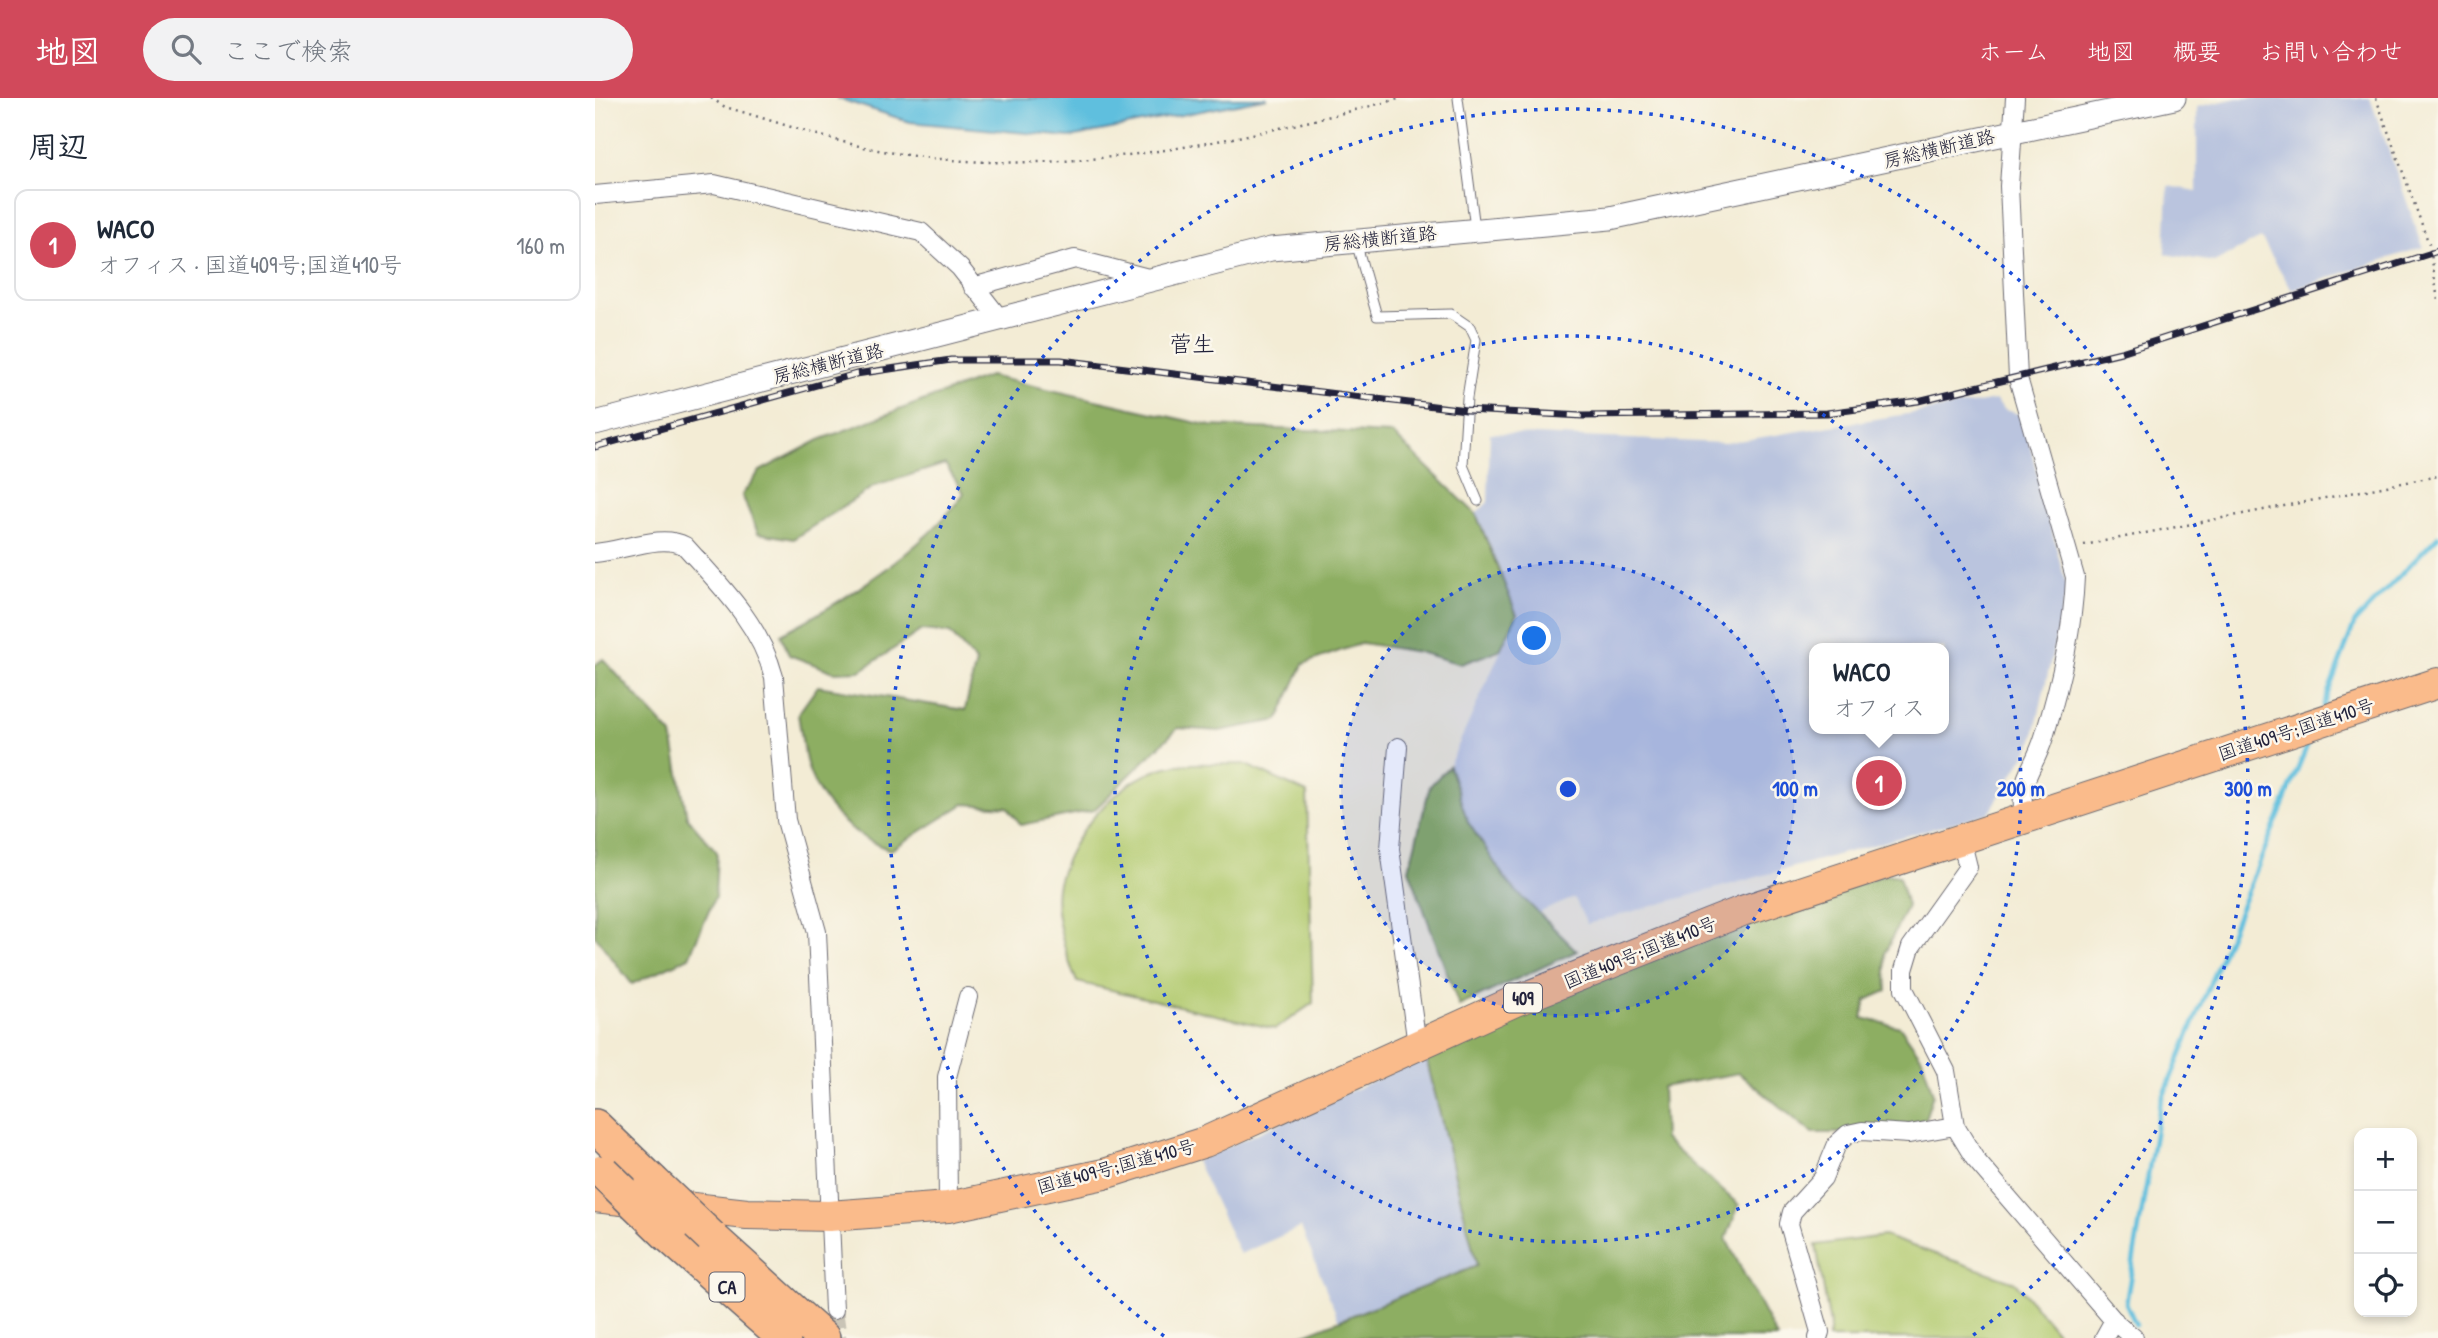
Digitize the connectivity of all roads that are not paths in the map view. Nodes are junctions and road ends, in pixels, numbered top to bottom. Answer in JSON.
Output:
{"nodes":[{"id":1,"x":1458,"y":98,"type":"edge"},
{"id":2,"x":2015,"y":98,"type":"edge"},
{"id":3,"x":2174,"y":98,"type":"edge"},
{"id":4,"x":2012,"y":132,"type":"junction"},
{"id":5,"x":595,"y":195,"type":"edge"},
{"id":6,"x":1475,"y":228,"type":"junction"},
{"id":7,"x":1355,"y":241,"type":"junction"},
{"id":8,"x":1151,"y":279,"type":"junction"},
{"id":9,"x":973,"y":287,"type":"junction"},
{"id":10,"x":1000,"y":319,"type":"junction"},
{"id":11,"x":595,"y":423,"type":"edge"},
{"id":12,"x":1478,"y":501,"type":"dead end"},
{"id":13,"x":595,"y":553,"type":"edge"},
{"id":14,"x":2438,"y":683,"type":"edge"},
{"id":15,"x":1398,"y":747,"type":"dead end"},
{"id":16,"x":2024,"y":819,"type":"junction"},
{"id":17,"x":1961,"y":839,"type":"junction"},
{"id":18,"x":968,"y":997,"type":"dead end"},
{"id":19,"x":1417,"y":1045,"type":"junction"},
{"id":20,"x":595,"y":1126,"type":"edge"},
{"id":21,"x":1955,"y":1126,"type":"junction"},
{"id":22,"x":598,"y":1178,"type":"edge"},
{"id":23,"x":948,"y":1208,"type":"junction"},
{"id":24,"x":829,"y":1216,"type":"junction"},
{"id":25,"x":2114,"y":1320,"type":"junction"},
{"id":26,"x":829,"y":1324,"type":"edge"},
{"id":27,"x":784,"y":1338,"type":"edge"},
{"id":28,"x":1818,"y":1338,"type":"edge"},
{"id":29,"x":2104,"y":1338,"type":"edge"},
{"id":30,"x":2134,"y":1338,"type":"edge"}],
"edges":[{"from":1,"to":6,"type":"lane"},
{"from":2,"to":4,"type":"street"},
{"from":3,"to":4,"type":"street","name":"房総横断道路"},
{"from":4,"to":6,"type":"street","name":"房総横断道路"},
{"from":4,"to":16,"type":"street"},
{"from":5,"to":9,"type":"street"},
{"from":6,"to":7,"type":"street","name":"房総横断道路"},
{"from":7,"to":8,"type":"street","name":"房総横断道路"},
{"from":7,"to":12,"type":"lane"},
{"from":8,"to":9,"type":"street"},
{"from":8,"to":10,"type":"street","name":"房総横断道路"},
{"from":9,"to":10,"type":"street"},
{"from":10,"to":11,"type":"street","name":"房総横断道路"},
{"from":13,"to":24,"type":"street"},
{"from":14,"to":16,"type":"highway","name":"国道409号;国道410号","number":"409"},
{"from":15,"to":19,"type":"street"},
{"from":16,"to":17,"type":"highway","name":"国道409号;国道410号","number":"409"},
{"from":17,"to":19,"type":"highway","name":"国道409号;国道410号","number":"409"},
{"from":17,"to":21,"type":"street"},
{"from":18,"to":23,"type":"street"},
{"from":19,"to":23,"type":"highway","name":"国道409号;国道410号","number":"409"},
{"from":20,"to":26,"type":"highway","number":"CA","bridge":true},
{"from":21,"to":25,"type":"street"},
{"from":21,"to":28,"type":"street"},
{"from":22,"to":24,"type":"highway","name":"国道409号;国道410号","number":"409"},
{"from":22,"to":27,"type":"highway","number":"CA","bridge":true},
{"from":23,"to":24,"type":"highway","name":"国道409号;国道410号","number":"409"},
{"from":24,"to":26,"type":"street"},
{"from":25,"to":29,"type":"street"},
{"from":25,"to":30,"type":"street"}]}
